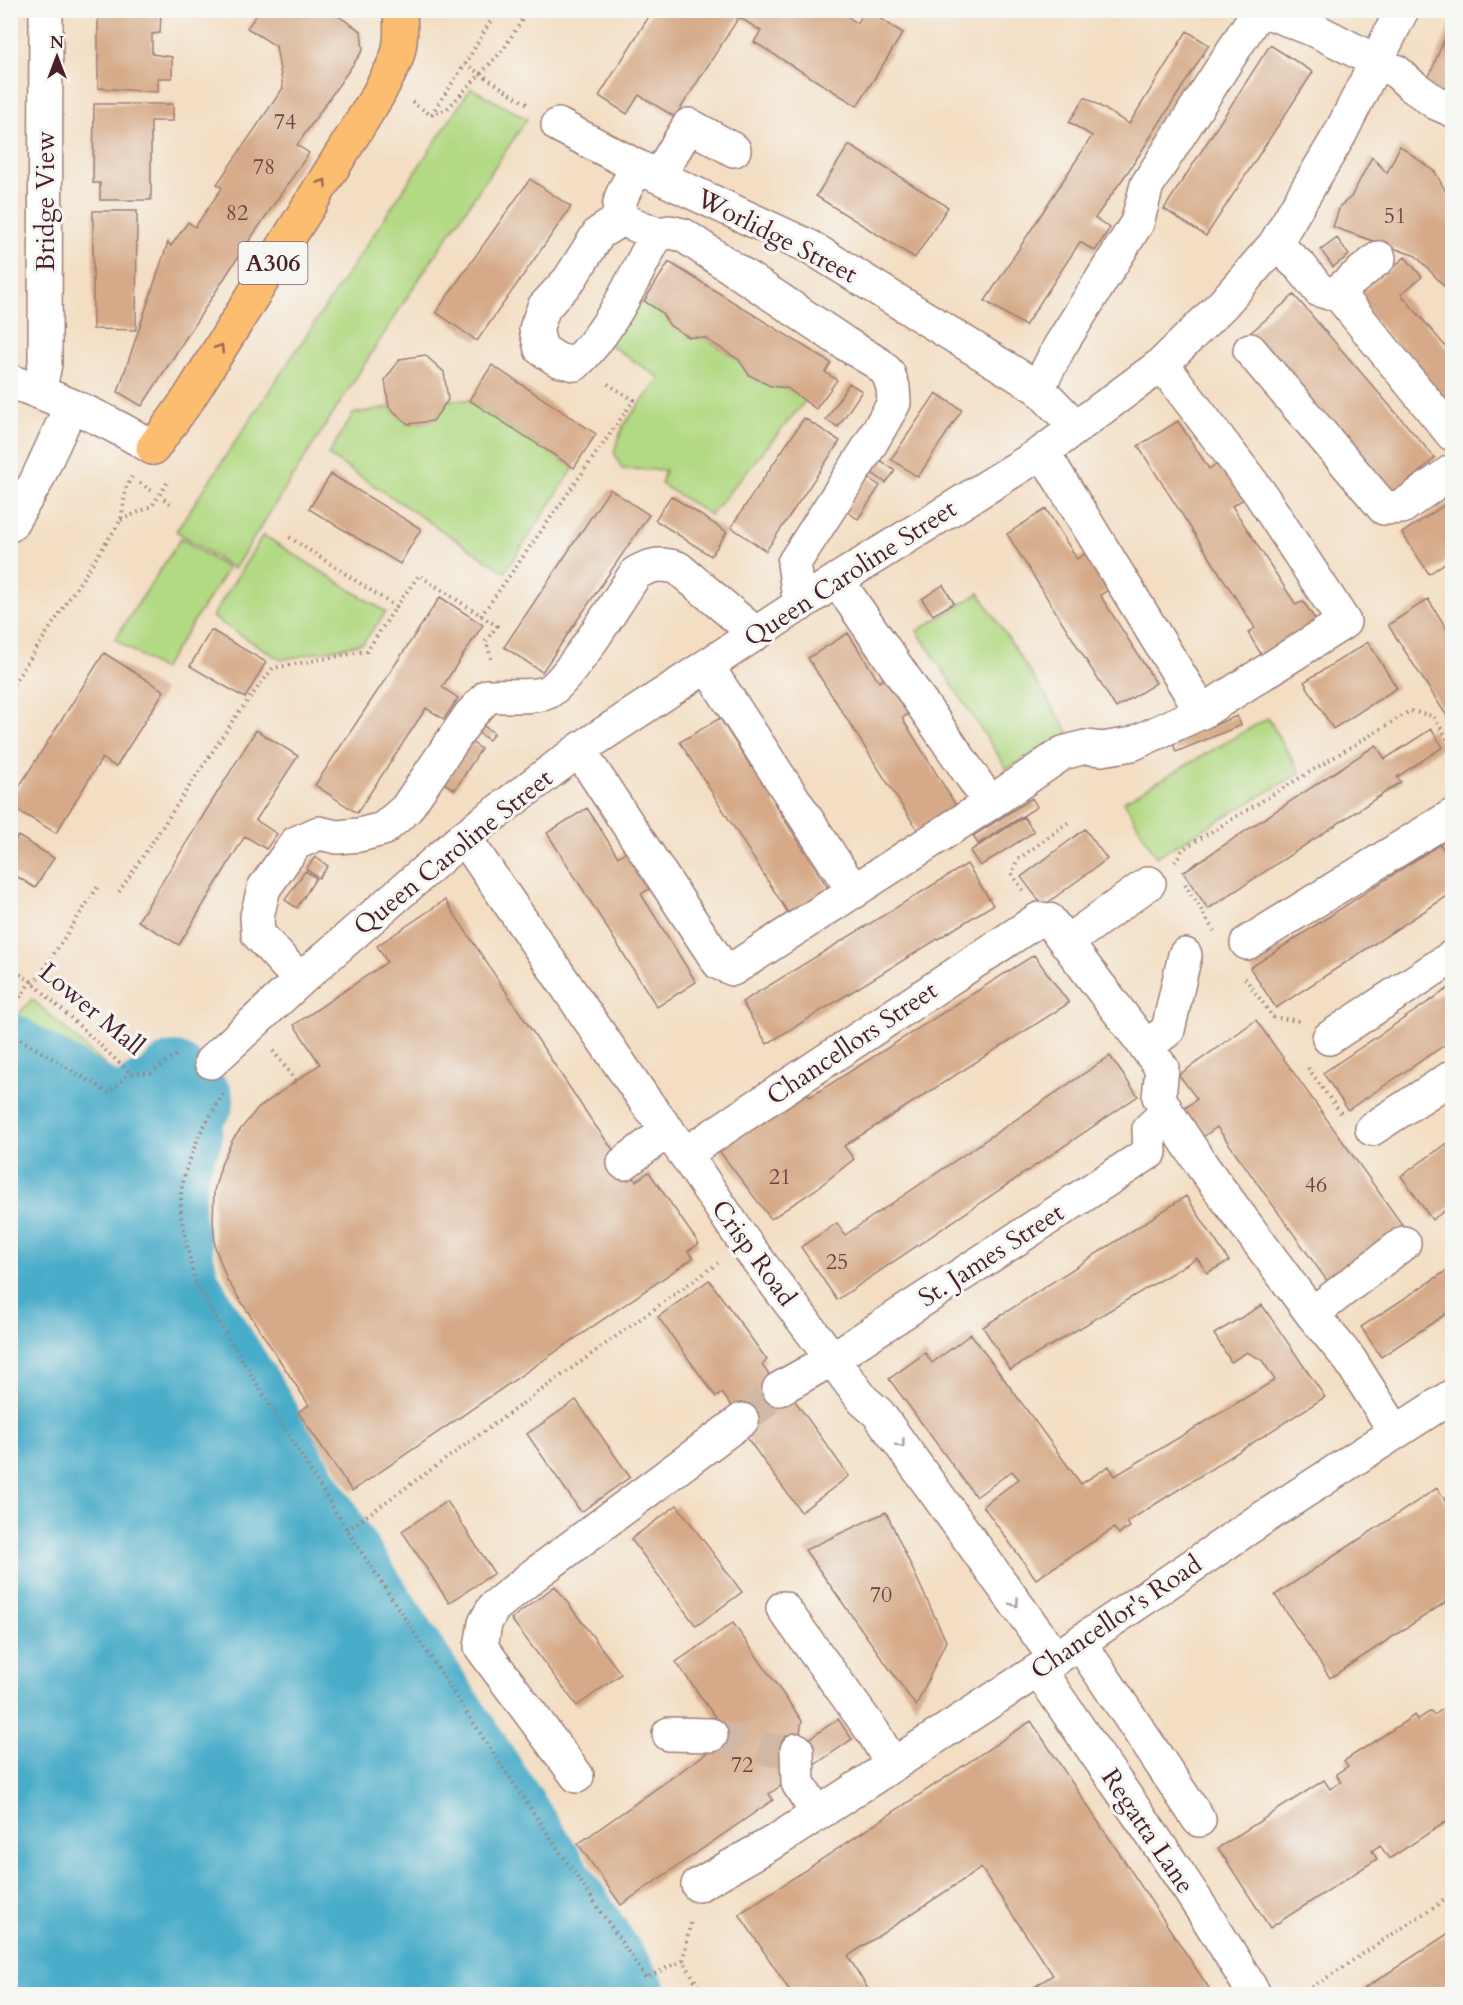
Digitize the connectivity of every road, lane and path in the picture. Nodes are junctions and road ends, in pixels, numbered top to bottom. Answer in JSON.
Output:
{"nodes":[{"id":1,"x":46,"y":10,"type":"edge"},
{"id":2,"x":400,"y":10,"type":"edge"},
{"id":3,"x":497,"y":10,"type":"edge"},
{"id":4,"x":528,"y":10,"type":"edge"},
{"id":5,"x":1261,"y":10,"type":"edge"},
{"id":6,"x":1402,"y":10,"type":"edge"},
{"id":7,"x":1377,"y":63,"type":"junction"},
{"id":8,"x":465,"y":64,"type":"junction"},
{"id":9,"x":480,"y":74,"type":"junction"},
{"id":10,"x":423,"y":110,"type":"dead end"},
{"id":11,"x":1452,"y":110,"type":"edge"},
{"id":12,"x":431,"y":115,"type":"junction"},
{"id":13,"x":558,"y":125,"type":"joint"},
{"id":14,"x":734,"y":150,"type":"dead end"},
{"id":15,"x":648,"y":172,"type":"junction"},
{"id":16,"x":621,"y":219,"type":"junction"},
{"id":17,"x":657,"y":234,"type":"junction"},
{"id":18,"x":1275,"y":244,"type":"junction"},
{"id":19,"x":1379,"y":258,"type":"dead end"},
{"id":20,"x":1337,"y":291,"type":"junction"},
{"id":21,"x":1250,"y":350,"type":"dead end"},
{"id":22,"x":575,"y":364,"type":"junction"},
{"id":23,"x":1162,"y":364,"type":"junction"},
{"id":24,"x":25,"y":386,"type":"edge"},
{"id":25,"x":1038,"y":388,"type":"junction"},
{"id":26,"x":72,"y":406,"type":"junction"},
{"id":27,"x":1076,"y":428,"type":"junction"},
{"id":28,"x":1452,"y":434,"type":"edge"},
{"id":29,"x":153,"y":448,"type":"junction"},
{"id":30,"x":1043,"y":452,"type":"junction"},
{"id":31,"x":1452,"y":471,"type":"edge"},
{"id":32,"x":140,"y":483,"type":"dead end"},
{"id":33,"x":167,"y":483,"type":"dead end"},
{"id":34,"x":152,"y":491,"type":"dead end"},
{"id":35,"x":164,"y":499,"type":"dead end"},
{"id":36,"x":171,"y":504,"type":"dead end"},
{"id":37,"x":122,"y":520,"type":"junction"},
{"id":38,"x":10,"y":525,"type":"edge"},
{"id":39,"x":286,"y":535,"type":"dead end"},
{"id":40,"x":837,"y":580,"type":"junction"},
{"id":41,"x":800,"y":605,"type":"junction"},
{"id":42,"x":396,"y":606,"type":"junction"},
{"id":43,"x":482,"y":616,"type":"junction"},
{"id":44,"x":755,"y":633,"type":"junction"},
{"id":45,"x":707,"y":666,"type":"junction"},
{"id":46,"x":10,"y":689,"type":"edge"},
{"id":47,"x":500,"y":695,"type":"junction"},
{"id":48,"x":1202,"y":711,"type":"junction"},
{"id":49,"x":579,"y":750,"type":"junction"},
{"id":50,"x":990,"y":803,"type":"junction"},
{"id":51,"x":1452,"y":816,"type":"edge"},
{"id":52,"x":1070,"y":821,"type":"dead end"},
{"id":53,"x":464,"y":837,"type":"junction"},
{"id":54,"x":1149,"y":883,"type":"dead end"},
{"id":55,"x":99,"y":885,"type":"dead end"},
{"id":56,"x":119,"y":892,"type":"dead end"},
{"id":57,"x":854,"y":892,"type":"junction"},
{"id":58,"x":1029,"y":925,"type":"junction"},
{"id":59,"x":1066,"y":942,"type":"junction"},
{"id":60,"x":1247,"y":943,"type":"dead end"},
{"id":61,"x":1185,"y":955,"type":"dead end"},
{"id":62,"x":1452,"y":957,"type":"edge"},
{"id":63,"x":10,"y":968,"type":"edge"},
{"id":64,"x":32,"y":982,"type":"junction"},
{"id":65,"x":291,"y":987,"type":"junction"},
{"id":66,"x":10,"y":1012,"type":"edge"},
{"id":67,"x":10,"y":1033,"type":"edge"},
{"id":68,"x":1329,"y":1038,"type":"dead end"},
{"id":69,"x":1146,"y":1047,"type":"junction"},
{"id":70,"x":181,"y":1052,"type":"dead end"},
{"id":71,"x":217,"y":1057,"type":"joint"},
{"id":72,"x":130,"y":1073,"type":"junction"},
{"id":73,"x":1452,"y":1077,"type":"edge"},
{"id":74,"x":1167,"y":1112,"type":"junction"},
{"id":75,"x":1372,"y":1129,"type":"dead end"},
{"id":76,"x":676,"y":1142,"type":"junction"},
{"id":77,"x":624,"y":1163,"type":"dead end"},
{"id":78,"x":745,"y":1243,"type":"junction"},
{"id":79,"x":1404,"y":1243,"type":"dead end"},
{"id":80,"x":1312,"y":1314,"type":"junction"},
{"id":81,"x":832,"y":1359,"type":"junction"},
{"id":82,"x":779,"y":1389,"type":"tunnel mouth"},
{"id":83,"x":1452,"y":1396,"type":"edge"},
{"id":84,"x":742,"y":1420,"type":"tunnel mouth"},
{"id":85,"x":1395,"y":1431,"type":"junction"},
{"id":86,"x":346,"y":1530,"type":"junction"},
{"id":87,"x":783,"y":1608,"type":"dead end"},
{"id":88,"x":1058,"y":1657,"type":"junction"},
{"id":89,"x":669,"y":1734,"type":"dead end"},
{"id":90,"x":711,"y":1735,"type":"tunnel mouth"},
{"id":91,"x":797,"y":1750,"type":"dead end"},
{"id":92,"x":892,"y":1764,"type":"junction"},
{"id":93,"x":577,"y":1776,"type":"dead end"},
{"id":94,"x":817,"y":1813,"type":"junction"},
{"id":95,"x":1199,"y":1820,"type":"dead end"},
{"id":96,"x":698,"y":1885,"type":"dead end"},
{"id":97,"x":1452,"y":1895,"type":"edge"},
{"id":98,"x":703,"y":1995,"type":"edge"},
{"id":99,"x":1254,"y":1995,"type":"edge"},
{"id":100,"x":1302,"y":1995,"type":"edge"}],
"edges":[{"from":1,"to":24,"type":"street","name":"Bridge View"},
{"from":29,"to":2,"type":"main road","number":"A306","one_way":true},
{"from":3,"to":8,"type":"path"},
{"from":4,"to":9,"type":"path"},
{"from":5,"to":7,"type":"street"},
{"from":5,"to":25,"type":"street"},
{"from":6,"to":7,"type":"street","name":"Queen Caroline Street"},
{"from":7,"to":11,"type":"street"},
{"from":7,"to":18,"type":"street","name":"Queen Caroline Street"},
{"from":8,"to":9,"type":"path"},
{"from":8,"to":12,"type":"path"},
{"from":9,"to":12,"type":"path"},
{"from":9,"to":13,"type":"path"},
{"from":10,"to":12,"type":"path"},
{"from":13,"to":15,"type":"street","name":"Worlidge Street"},
{"from":14,"to":15,"type":"street"},
{"from":15,"to":16,"type":"street"},
{"from":15,"to":25,"type":"street","name":"Worlidge Street"},
{"from":16,"to":17,"type":"street"},
{"from":16,"to":22,"type":"street"},
{"from":17,"to":22,"type":"street"},
{"from":17,"to":41,"type":"street"},
{"from":18,"to":20,"type":"street"},
{"from":18,"to":23,"type":"street","name":"Queen Caroline Street"},
{"from":19,"to":20,"type":"street"},
{"from":20,"to":28,"type":"street"},
{"from":21,"to":31,"type":"street"},
{"from":22,"to":43,"type":"path"},
{"from":23,"to":27,"type":"street","name":"Queen Caroline Street"},
{"from":23,"to":48,"type":"street"},
{"from":24,"to":26,"type":"street"},
{"from":25,"to":27,"type":"street","name":"Worlidge Street"},
{"from":26,"to":29,"type":"street"},
{"from":26,"to":38,"type":"street"},
{"from":27,"to":30,"type":"street","name":"Queen Caroline Street"},
{"from":29,"to":37,"type":"path"},
{"from":30,"to":40,"type":"street","name":"Queen Caroline Street"},
{"from":30,"to":48,"type":"street"},
{"from":32,"to":34,"type":"path"},
{"from":33,"to":37,"type":"path"},
{"from":35,"to":36,"type":"path"},
{"from":37,"to":46,"type":"path"},
{"from":39,"to":42,"type":"path"},
{"from":40,"to":41,"type":"street","name":"Queen Caroline Street"},
{"from":40,"to":50,"type":"street"},
{"from":41,"to":44,"type":"street","name":"Queen Caroline Street"},
{"from":42,"to":43,"type":"path"},
{"from":42,"to":56,"type":"path"},
{"from":43,"to":47,"type":"path"},
{"from":44,"to":45,"type":"street","name":"Queen Caroline Street"},
{"from":44,"to":47,"type":"street"},
{"from":45,"to":49,"type":"street","name":"Queen Caroline Street"},
{"from":45,"to":57,"type":"street"},
{"from":47,"to":65,"type":"street"},
{"from":48,"to":50,"type":"street"},
{"from":49,"to":53,"type":"street","name":"Queen Caroline Street"},
{"from":49,"to":57,"type":"street"},
{"from":50,"to":57,"type":"street"},
{"from":51,"to":60,"type":"street"},
{"from":52,"to":58,"type":"path"},
{"from":53,"to":65,"type":"street","name":"Queen Caroline Street"},
{"from":53,"to":76,"type":"street","name":"Crisp Road"},
{"from":54,"to":59,"type":"street"},
{"from":55,"to":64,"type":"path"},
{"from":58,"to":59,"type":"street"},
{"from":58,"to":76,"type":"street","name":"Chancellors Street"},
{"from":59,"to":69,"type":"street"},
{"from":61,"to":69,"type":"street"},
{"from":62,"to":68,"type":"street"},
{"from":63,"to":64,"type":"path","name":"Lower Mall"},
{"from":64,"to":66,"type":"path"},
{"from":64,"to":72,"type":"path","name":"Lower Mall"},
{"from":65,"to":71,"type":"street","name":"Queen Caroline Street"},
{"from":67,"to":72,"type":"path"},
{"from":69,"to":74,"type":"street"},
{"from":70,"to":72,"type":"path","name":"Lower Mall"},
{"from":71,"to":86,"type":"path"},
{"from":73,"to":75,"type":"street"},
{"from":74,"to":80,"type":"street"},
{"from":74,"to":81,"type":"street","name":"St. James Street"},
{"from":76,"to":77,"type":"street","name":"Chancellors Street"},
{"from":76,"to":78,"type":"street","name":"Crisp Road"},
{"from":78,"to":81,"type":"street","name":"Crisp Road"},
{"from":78,"to":86,"type":"path"},
{"from":79,"to":80,"type":"street"},
{"from":80,"to":85,"type":"street"},
{"from":81,"to":82,"type":"street","name":"St. James Street"},
{"from":81,"to":88,"type":"street","name":"Crisp Road","one_way":true},
{"from":83,"to":85,"type":"street","name":"Chancellor's Road"},
{"from":84,"to":93,"type":"street"},
{"from":85,"to":88,"type":"street","name":"Chancellor's Road"},
{"from":86,"to":98,"type":"path"},
{"from":87,"to":92,"type":"street"},
{"from":88,"to":92,"type":"street","name":"Chancellor's Road"},
{"from":88,"to":95,"type":"street"},
{"from":88,"to":99,"type":"street","name":"Regatta Lane"},
{"from":89,"to":90,"type":"street"},
{"from":91,"to":94,"type":"street"},
{"from":92,"to":94,"type":"street","name":"Chancellor's Road"},
{"from":94,"to":96,"type":"street","name":"Chancellor's Road"},
{"from":97,"to":100,"type":"path"}]}
